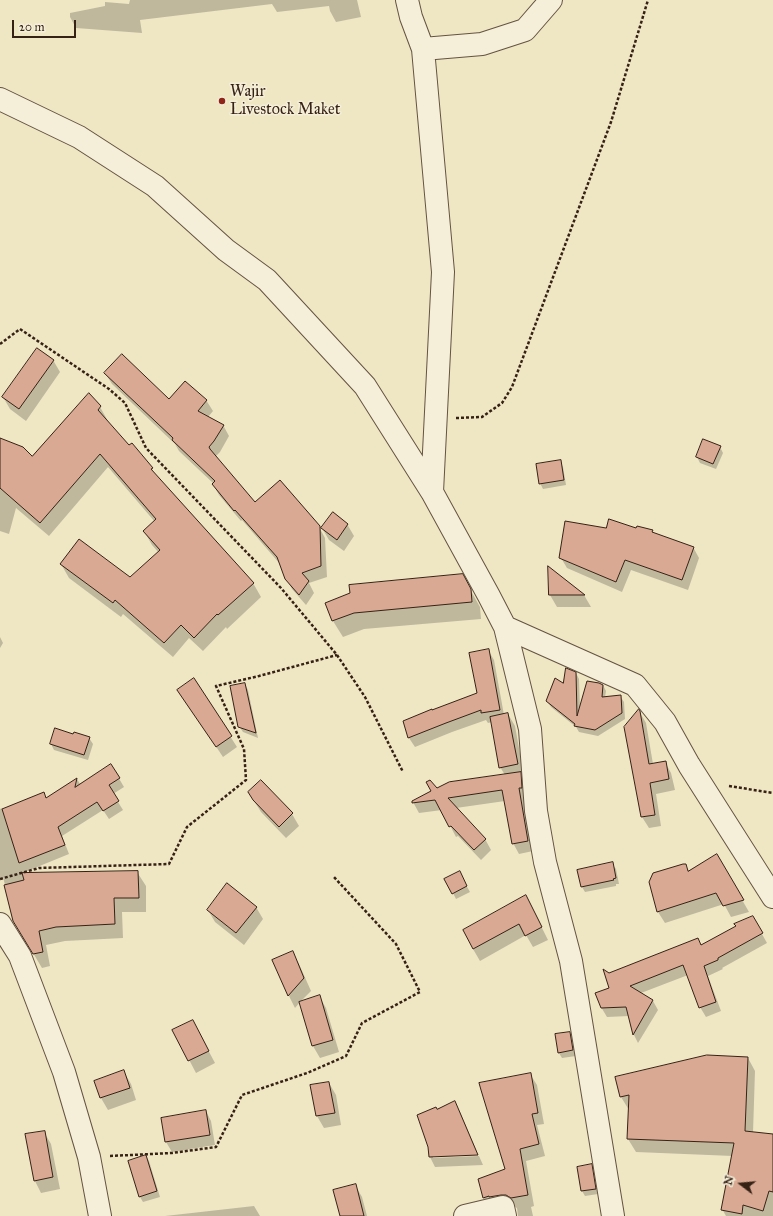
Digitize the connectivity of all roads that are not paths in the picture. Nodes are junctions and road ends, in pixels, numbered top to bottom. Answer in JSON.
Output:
{"nodes":[{"id":1,"x":407,"y":0,"type":"edge"},
{"id":2,"x":551,"y":0,"type":"edge"},
{"id":3,"x":423,"y":49,"type":"junction"},
{"id":4,"x":0,"y":99,"type":"edge"},
{"id":5,"x":432,"y":492,"type":"junction"},
{"id":6,"x":504,"y":627,"type":"junction"},
{"id":7,"x":773,"y":897,"type":"edge"},
{"id":8,"x":0,"y":924,"type":"edge"},
{"id":9,"x":100,"y":1216,"type":"edge"},
{"id":10,"x":465,"y":1216,"type":"edge"},
{"id":11,"x":505,"y":1216,"type":"edge"},
{"id":12,"x":613,"y":1216,"type":"edge"}],
"edges":[{"from":1,"to":3,"type":"street"},
{"from":2,"to":3,"type":"street"},
{"from":3,"to":5,"type":"street"},
{"from":4,"to":5,"type":"street"},
{"from":5,"to":6,"type":"street"},
{"from":6,"to":7,"type":"street"},
{"from":6,"to":12,"type":"street"},
{"from":8,"to":9,"type":"street"},
{"from":10,"to":11,"type":"street"}]}
